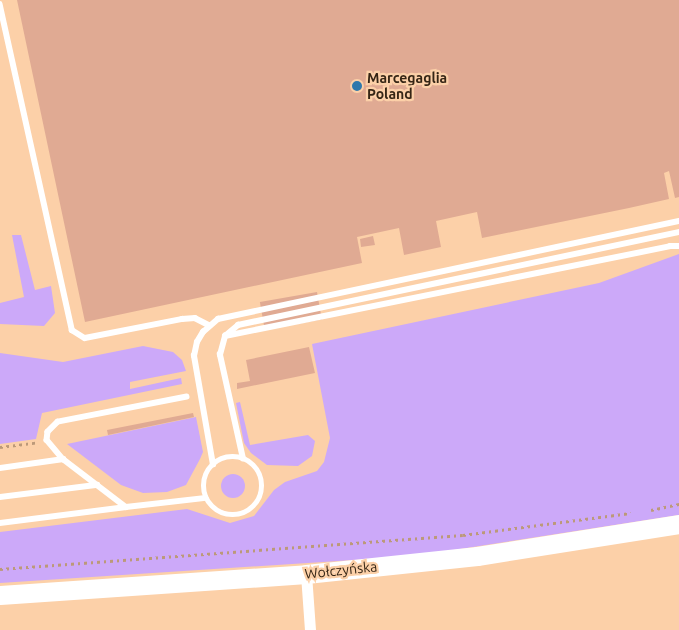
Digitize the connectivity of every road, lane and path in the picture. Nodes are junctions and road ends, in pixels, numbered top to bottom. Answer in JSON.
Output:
{"nodes":[{"id":1,"x":0,"y":4,"type":"edge"},
{"id":2,"x":679,"y":221,"type":"edge"},
{"id":3,"x":679,"y":232,"type":"edge"},
{"id":4,"x":679,"y":246,"type":"edge"},
{"id":5,"x":209,"y":325,"type":"junction"},
{"id":6,"x":225,"y":336,"type":"junction"},
{"id":7,"x":187,"y":397,"type":"dead end"},
{"id":8,"x":47,"y":440,"type":"junction"},
{"id":9,"x":0,"y":447,"type":"edge"},
{"id":10,"x":243,"y":459,"type":"junction"},
{"id":11,"x":63,"y":460,"type":"junction"},
{"id":12,"x":213,"y":465,"type":"junction"},
{"id":13,"x":0,"y":468,"type":"edge"},
{"id":14,"x":97,"y":485,"type":"junction"},
{"id":15,"x":0,"y":497,"type":"edge"},
{"id":16,"x":205,"y":498,"type":"junction"},
{"id":17,"x":679,"y":504,"type":"edge"},
{"id":18,"x":126,"y":507,"type":"junction"},
{"id":19,"x":649,"y":510,"type":"dead end"},
{"id":20,"x":640,"y":512,"type":"dead end"},
{"id":21,"x":0,"y":523,"type":"edge"},
{"id":22,"x":679,"y":524,"type":"edge"},
{"id":23,"x":0,"y":569,"type":"edge"},
{"id":24,"x":306,"y":574,"type":"junction"},
{"id":25,"x":0,"y":595,"type":"edge"},
{"id":26,"x":310,"y":630,"type":"edge"}],
"edges":[{"from":1,"to":5,"type":"lane"},
{"from":2,"to":5,"type":"lane"},
{"from":3,"to":6,"type":"lane"},
{"from":4,"to":6,"type":"lane"},
{"from":5,"to":12,"type":"lane"},
{"from":6,"to":10,"type":"lane"},
{"from":7,"to":8,"type":"lane"},
{"from":8,"to":9,"type":"path"},
{"from":8,"to":11,"type":"lane"},
{"from":10,"to":12,"type":"lane"},
{"from":10,"to":16,"type":"lane"},
{"from":11,"to":13,"type":"lane"},
{"from":11,"to":14,"type":"lane"},
{"from":12,"to":16,"type":"lane"},
{"from":14,"to":15,"type":"lane"},
{"from":14,"to":18,"type":"lane"},
{"from":16,"to":18,"type":"lane"},
{"from":17,"to":19,"type":"path"},
{"from":18,"to":21,"type":"lane"},
{"from":20,"to":23,"type":"path"},
{"from":22,"to":24,"type":"main road","name":"Wołczyńska"},
{"from":24,"to":25,"type":"main road","name":"Wołczyńska"},
{"from":24,"to":26,"type":"street"}]}
